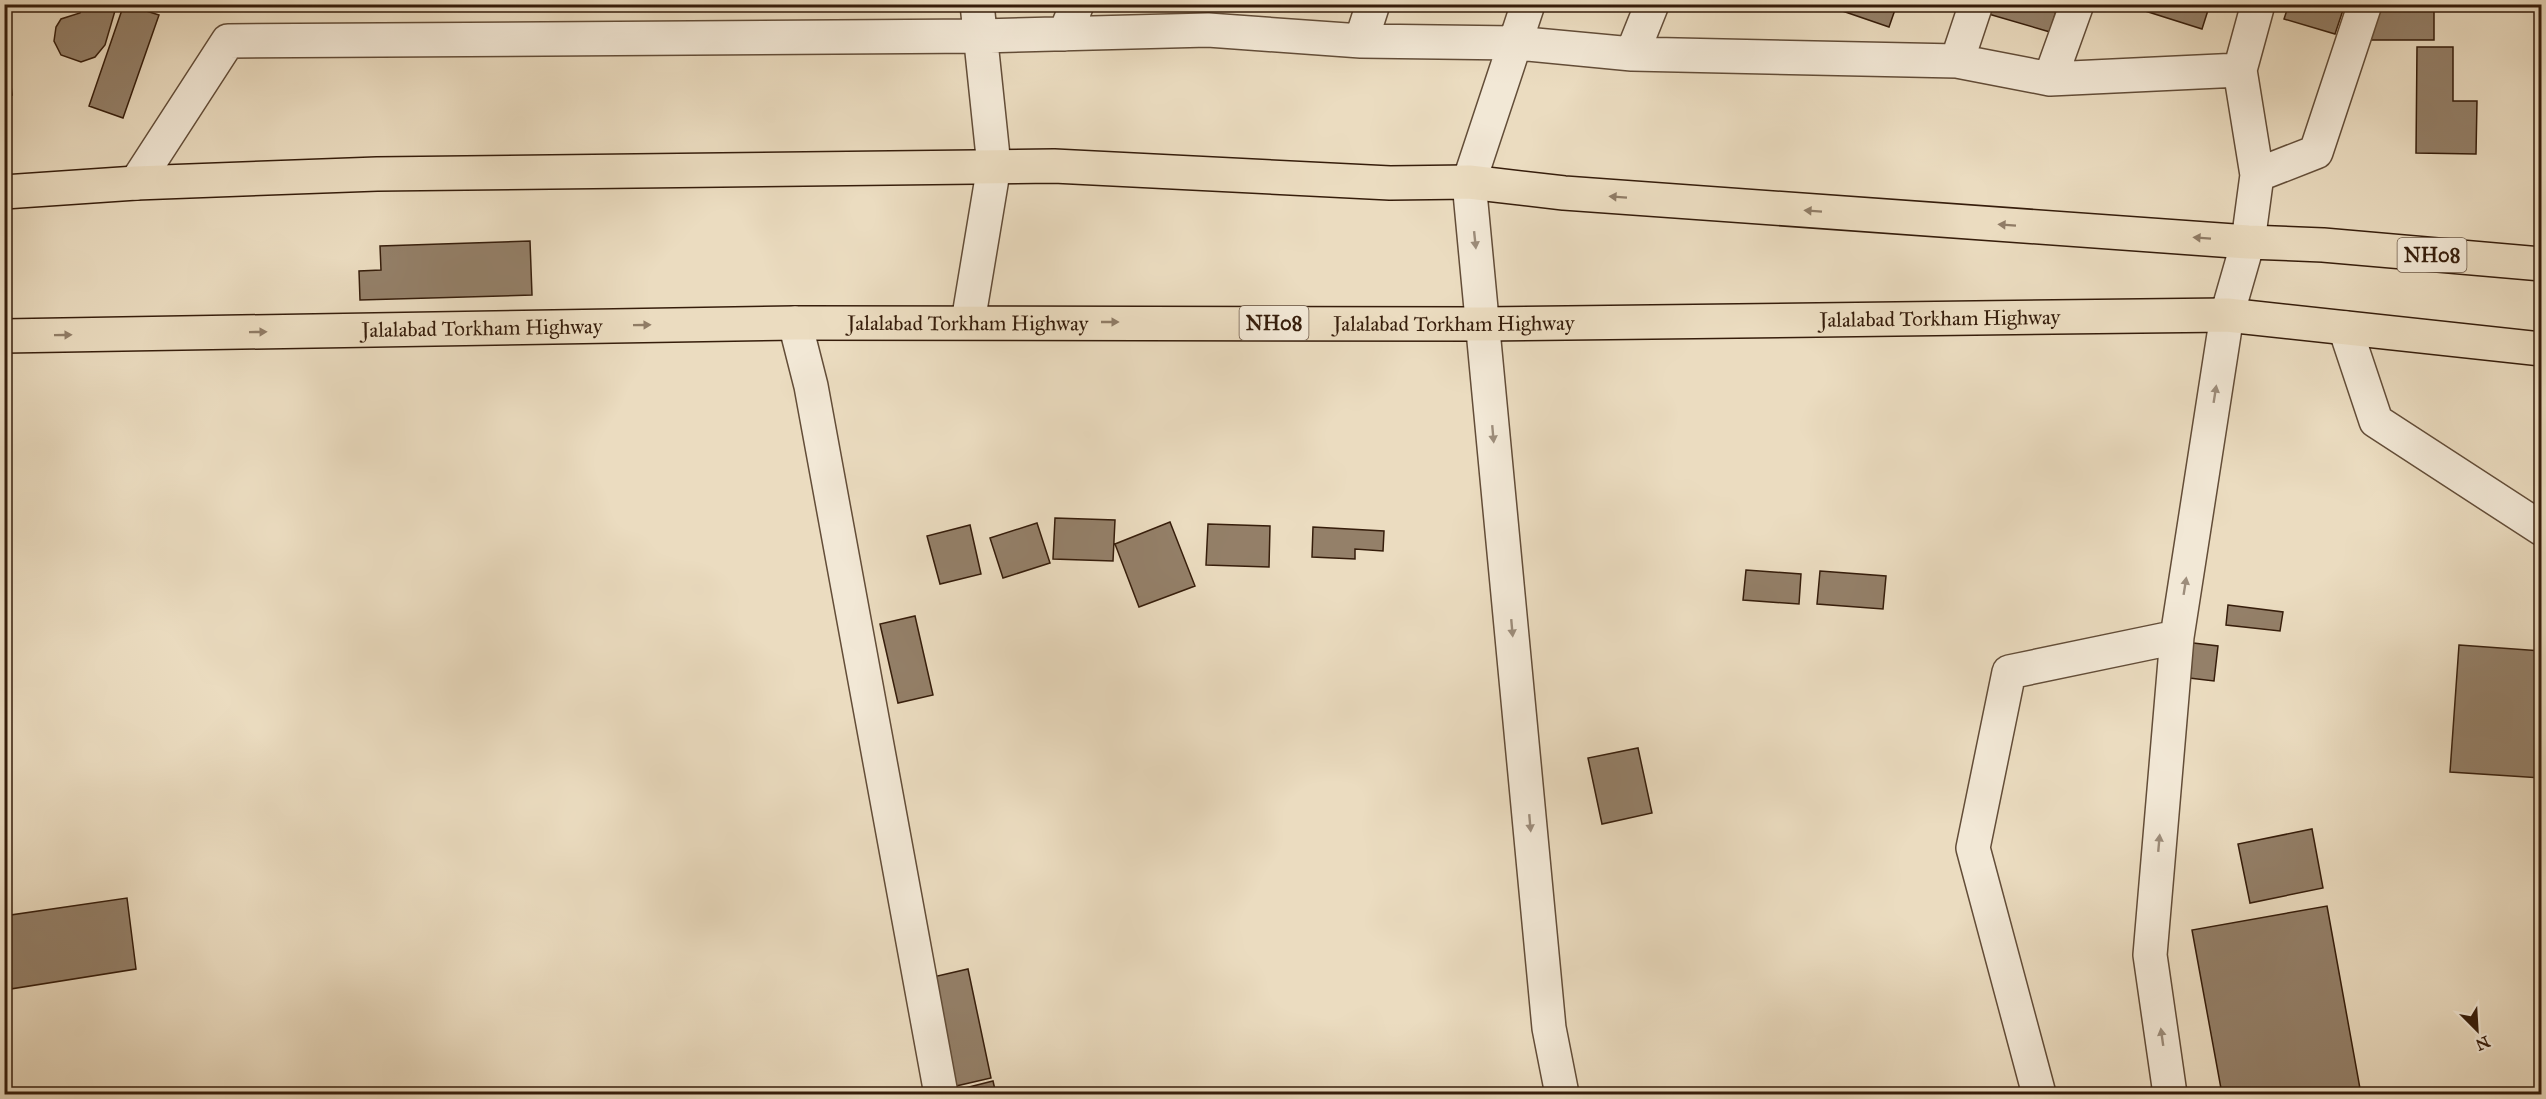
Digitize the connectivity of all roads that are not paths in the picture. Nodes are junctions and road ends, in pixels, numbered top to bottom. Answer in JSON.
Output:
{"nodes":[{"id":1,"x":977,"y":4,"type":"edge"},
{"id":2,"x":1373,"y":4,"type":"edge"},
{"id":3,"x":1528,"y":4,"type":"edge"},
{"id":4,"x":1652,"y":4,"type":"edge"},
{"id":5,"x":1976,"y":4,"type":"edge"},
{"id":6,"x":2077,"y":4,"type":"edge"},
{"id":7,"x":2258,"y":4,"type":"edge"},
{"id":8,"x":2365,"y":4,"type":"edge"},
{"id":9,"x":1213,"y":17,"type":"edge"},
{"id":10,"x":1071,"y":19,"type":"edge"},
{"id":11,"x":981,"y":36,"type":"junction"},
{"id":12,"x":1361,"y":41,"type":"junction"},
{"id":13,"x":1516,"y":43,"type":"junction"},
{"id":14,"x":1632,"y":54,"type":"junction"},
{"id":15,"x":1957,"y":62,"type":"junction"},
{"id":16,"x":2240,"y":70,"type":"junction"},
{"id":17,"x":2049,"y":79,"type":"junction"},
{"id":18,"x":994,"y":166,"type":"junction"},
{"id":19,"x":2258,"y":175,"type":"junction"},
{"id":20,"x":1469,"y":182,"type":"junction"},
{"id":21,"x":136,"y":183,"type":"junction"},
{"id":22,"x":4,"y":192,"type":"edge"},
{"id":23,"x":2248,"y":242,"type":"junction"},
{"id":24,"x":2541,"y":264,"type":"edge"},
{"id":25,"x":2227,"y":315,"type":"junction"},
{"id":26,"x":968,"y":322,"type":"junction"},
{"id":27,"x":795,"y":323,"type":"junction"},
{"id":28,"x":1483,"y":324,"type":"junction"},
{"id":29,"x":2345,"y":328,"type":"junction"},
{"id":30,"x":4,"y":336,"type":"edge"},
{"id":31,"x":2541,"y":349,"type":"edge"},
{"id":32,"x":2541,"y":529,"type":"edge"},
{"id":33,"x":2177,"y":637,"type":"junction"},
{"id":34,"x":940,"y":1095,"type":"edge"},
{"id":35,"x":1562,"y":1095,"type":"edge"},
{"id":36,"x":2039,"y":1095,"type":"edge"},
{"id":37,"x":2170,"y":1095,"type":"edge"}],
"edges":[{"from":1,"to":11,"type":"street"},
{"from":2,"to":12,"type":"street"},
{"from":3,"to":13,"type":"street"},
{"from":4,"to":14,"type":"street"},
{"from":5,"to":15,"type":"street"},
{"from":6,"to":17,"type":"street"},
{"from":7,"to":16,"type":"street"},
{"from":8,"to":19,"type":"street"},
{"from":9,"to":10,"type":"street"},
{"from":9,"to":12,"type":"street"},
{"from":10,"to":11,"type":"street"},
{"from":11,"to":18,"type":"street"},
{"from":11,"to":21,"type":"street"},
{"from":12,"to":13,"type":"street"},
{"from":13,"to":14,"type":"street"},
{"from":13,"to":20,"type":"street"},
{"from":14,"to":15,"type":"street"},
{"from":15,"to":17,"type":"street"},
{"from":16,"to":17,"type":"street"},
{"from":16,"to":19,"type":"street"},
{"from":18,"to":20,"type":"highway","number":"NH08"},
{"from":18,"to":21,"type":"highway","number":"NH08"},
{"from":18,"to":26,"type":"street"},
{"from":19,"to":23,"type":"street"},
{"from":23,"to":20,"type":"highway","number":"NH08","one_way":true},
{"from":20,"to":28,"type":"street","one_way":true},
{"from":21,"to":22,"type":"highway","number":"NH08"},
{"from":23,"to":24,"type":"highway","number":"NH08"},
{"from":23,"to":25,"type":"street"},
{"from":25,"to":28,"type":"highway","name":"Jalalabad Torkham Highway","number":"NH08"},
{"from":25,"to":29,"type":"highway","name":"Jalalabad Torkham Highway","number":"NH08"},
{"from":33,"to":25,"type":"street","one_way":true},
{"from":26,"to":27,"type":"highway","name":"Jalalabad Torkham Highway","number":"NH08"},
{"from":26,"to":28,"type":"highway","name":"Jalalabad Torkham Highway","number":"NH08","one_way":true},
{"from":30,"to":27,"type":"highway","name":"Jalalabad Torkham Highway","number":"NH08","one_way":true},
{"from":27,"to":34,"type":"street"},
{"from":28,"to":35,"type":"street","one_way":true},
{"from":29,"to":31,"type":"highway","name":"Jalalabad Torkham Highway","number":"NH08"},
{"from":29,"to":32,"type":"street"},
{"from":33,"to":36,"type":"street"},
{"from":37,"to":33,"type":"street","one_way":true}]}
